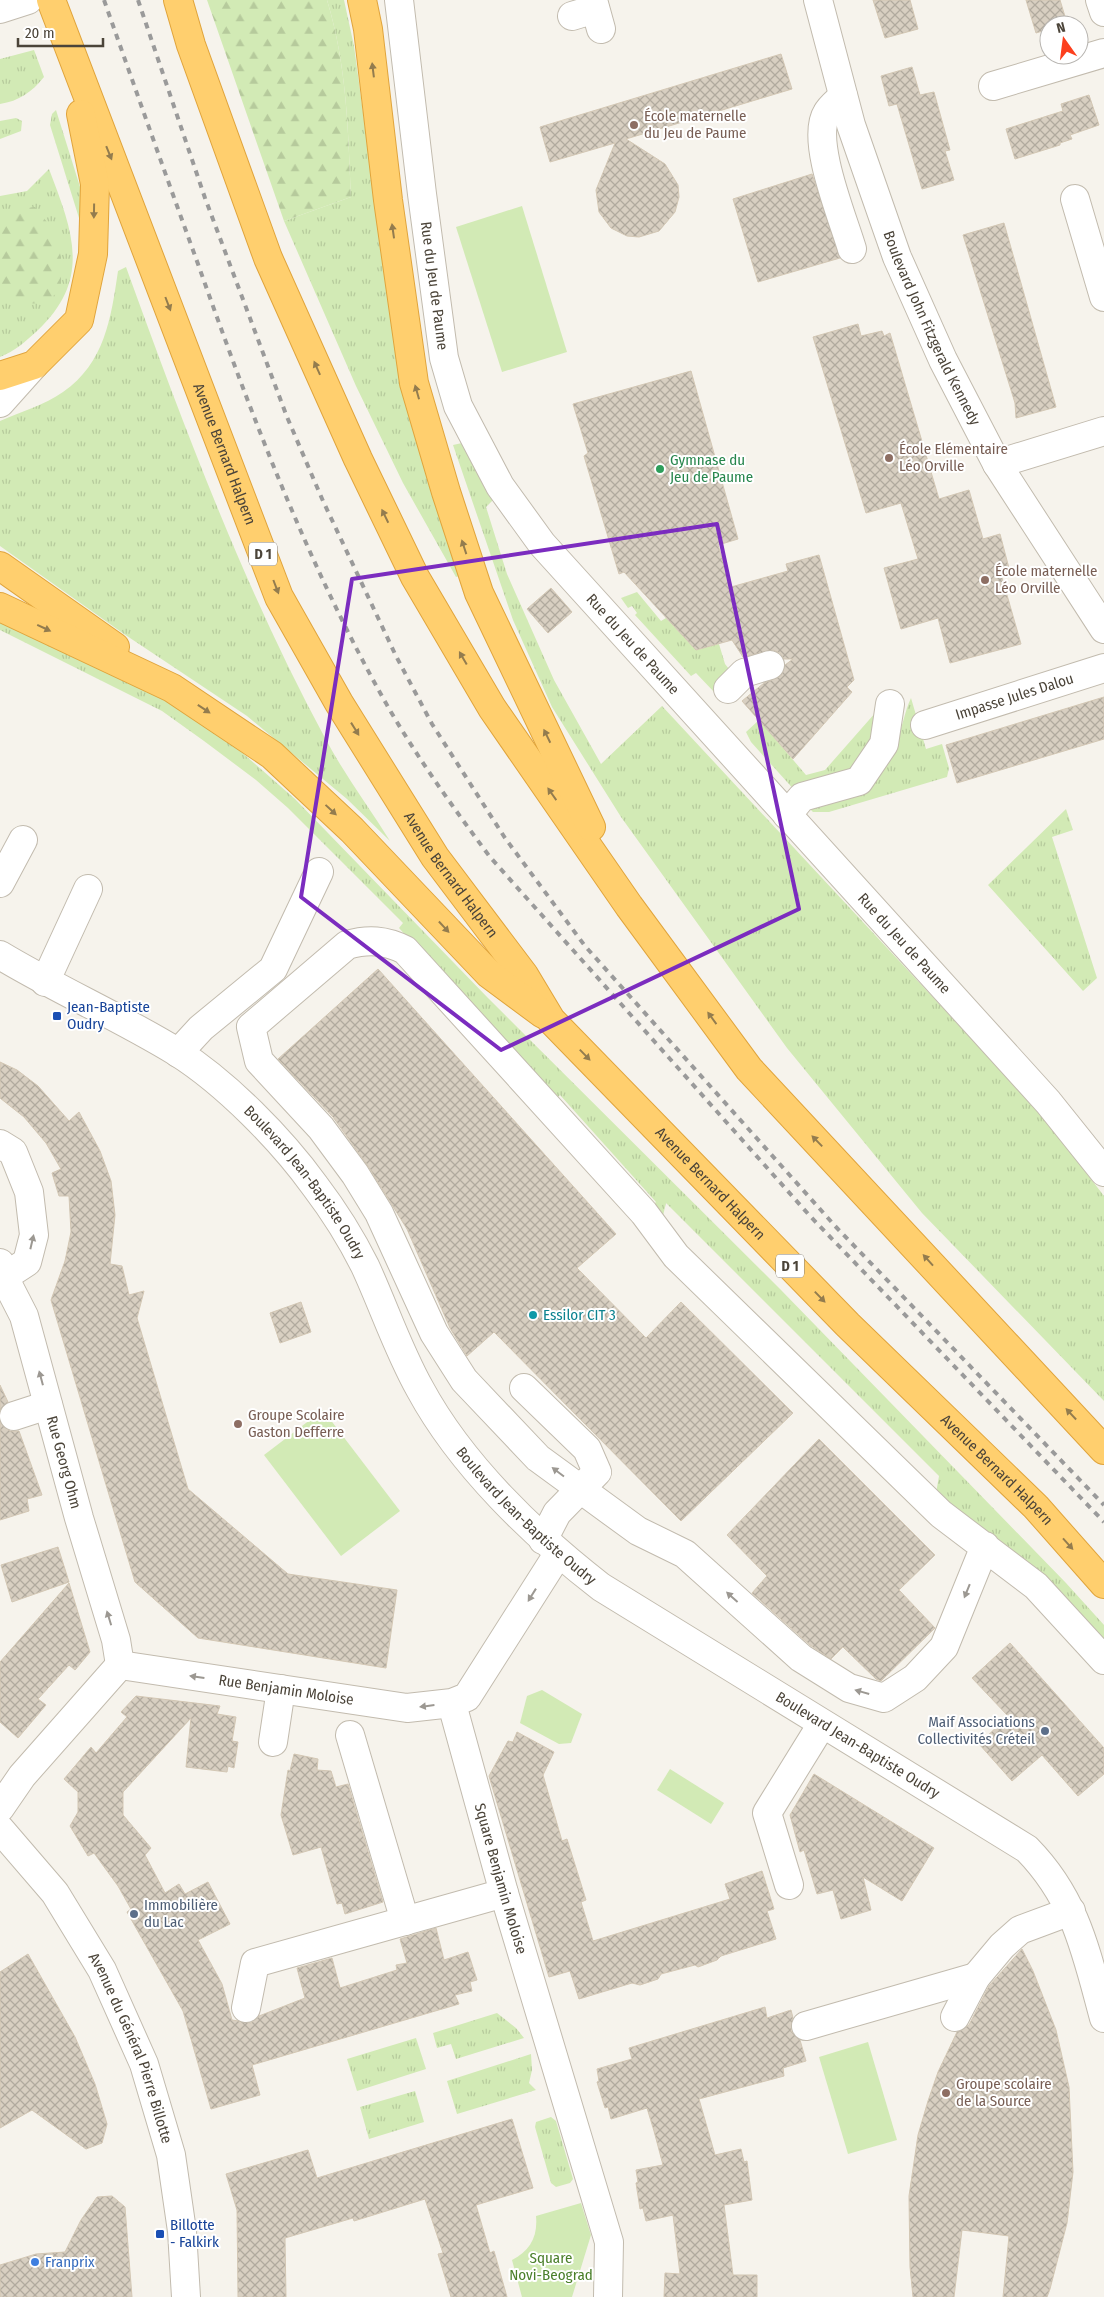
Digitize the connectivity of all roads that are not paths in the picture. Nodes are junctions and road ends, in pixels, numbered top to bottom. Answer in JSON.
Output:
{"nodes":[{"id":1,"x":28,"y":0,"type":"edge"},
{"id":2,"x":51,"y":0,"type":"edge"},
{"id":3,"x":178,"y":0,"type":"edge"},
{"id":4,"x":362,"y":0,"type":"edge"},
{"id":5,"x":399,"y":0,"type":"edge"},
{"id":6,"x":415,"y":0,"type":"edge"},
{"id":7,"x":818,"y":0,"type":"edge"},
{"id":8,"x":1100,"y":0,"type":"edge"},
{"id":9,"x":0,"y":9,"type":"edge"},
{"id":10,"x":1104,"y":12,"type":"edge"},
{"id":11,"x":403,"y":30,"type":"junction"},
{"id":12,"x":66,"y":42,"type":"junction"},
{"id":13,"x":1104,"y":53,"type":"edge"},
{"id":14,"x":993,"y":86,"type":"dead end"},
{"id":15,"x":843,"y":96,"type":"junction"},
{"id":16,"x":1075,"y":199,"type":"dead end"},
{"id":17,"x":852,"y":248,"type":"dead end"},
{"id":18,"x":1104,"y":297,"type":"edge"},
{"id":19,"x":34,"y":365,"type":"junction"},
{"id":20,"x":0,"y":376,"type":"edge"},
{"id":21,"x":0,"y":403,"type":"edge"},
{"id":22,"x":1104,"y":431,"type":"edge"},
{"id":23,"x":998,"y":464,"type":"junction"},
{"id":24,"x":0,"y":566,"type":"edge"},
{"id":25,"x":0,"y":607,"type":"edge"},
{"id":26,"x":1104,"y":629,"type":"edge"},
{"id":27,"x":770,"y":665,"type":"dead end"},
{"id":28,"x":1104,"y":668,"type":"edge"},
{"id":29,"x":172,"y":688,"type":"junction"},
{"id":30,"x":728,"y":689,"type":"dead end"},
{"id":31,"x":890,"y":704,"type":"dead end"},
{"id":32,"x":925,"y":725,"type":"dead end"},
{"id":33,"x":787,"y":815,"type":"junction"},
{"id":34,"x":23,"y":840,"type":"dead end"},
{"id":35,"x":319,"y":872,"type":"dead end"},
{"id":36,"x":0,"y":883,"type":"edge"},
{"id":37,"x":88,"y":889,"type":"dead end"},
{"id":38,"x":630,"y":906,"type":"junction"},
{"id":39,"x":0,"y":954,"type":"edge"},
{"id":40,"x":45,"y":982,"type":"junction"},
{"id":41,"x":551,"y":1020,"type":"junction"},
{"id":42,"x":178,"y":1053,"type":"junction"},
{"id":43,"x":0,"y":1144,"type":"edge"},
{"id":44,"x":1104,"y":1172,"type":"edge"},
{"id":45,"x":2,"y":1270,"type":"edge"},
{"id":46,"x":524,"y":1388,"type":"dead end"},
{"id":47,"x":48,"y":1405,"type":"junction"},
{"id":48,"x":14,"y":1416,"type":"dead end"},
{"id":49,"x":1104,"y":1450,"type":"edge"},
{"id":50,"x":582,"y":1490,"type":"junction"},
{"id":51,"x":985,"y":1546,"type":"junction"},
{"id":52,"x":550,"y":1547,"type":"junction"},
{"id":53,"x":1104,"y":1584,"type":"edge"},
{"id":54,"x":1104,"y":1660,"type":"edge"},
{"id":55,"x":120,"y":1665,"type":"junction"},
{"id":56,"x":281,"y":1689,"type":"junction"},
{"id":57,"x":455,"y":1715,"type":"dead end"},
{"id":58,"x":822,"y":1724,"type":"junction"},
{"id":59,"x":350,"y":1735,"type":"dead end"},
{"id":60,"x":273,"y":1742,"type":"dead end"},
{"id":61,"x":0,"y":1808,"type":"edge"},
{"id":62,"x":0,"y":1829,"type":"edge"},
{"id":63,"x":789,"y":1885,"type":"dead end"},
{"id":64,"x":504,"y":1893,"type":"junction"},
{"id":65,"x":1071,"y":1911,"type":"junction"},
{"id":66,"x":405,"y":1921,"type":"junction"},
{"id":67,"x":976,"y":1977,"type":"junction"},
{"id":68,"x":246,"y":2008,"type":"dead end"},
{"id":69,"x":955,"y":2016,"type":"dead end"},
{"id":70,"x":1104,"y":2018,"type":"edge"},
{"id":71,"x":806,"y":2026,"type":"dead end"},
{"id":72,"x":186,"y":2297,"type":"edge"},
{"id":73,"x":608,"y":2297,"type":"edge"}],
"edges":[{"from":1,"to":9,"type":"street"},
{"from":2,"to":12,"type":"highway","name":"Avenue Bernard Halpern","number":"D 1"},
{"from":38,"to":3,"type":"highway","one_way":true},
{"from":38,"to":4,"type":"highway","one_way":true},
{"from":5,"to":11,"type":"street","name":"Rue du Jeu de Paume"},
{"from":6,"to":11,"type":"street"},
{"from":7,"to":15,"type":"street","name":"Boulevard John Fitzgerald Kennedy"},
{"from":8,"to":10,"type":"street"},
{"from":11,"to":33,"type":"street","name":"Rue du Jeu de Paume"},
{"from":12,"to":19,"type":"highway","one_way":true},
{"from":12,"to":41,"type":"highway","name":"Avenue Bernard Halpern","number":"D 1","one_way":true},
{"from":13,"to":14,"type":"street"},
{"from":15,"to":17,"type":"street"},
{"from":15,"to":23,"type":"street","name":"Boulevard John Fitzgerald Kennedy"},
{"from":16,"to":18,"type":"street"},
{"from":19,"to":20,"type":"highway"},
{"from":19,"to":21,"type":"street"},
{"from":22,"to":23,"type":"street"},
{"from":23,"to":26,"type":"street","name":"Boulevard John Fitzgerald Kennedy"},
{"from":24,"to":29,"type":"highway"},
{"from":25,"to":29,"type":"highway","one_way":true},
{"from":27,"to":30,"type":"street"},
{"from":28,"to":32,"type":"street","name":"Impasse Jules Dalou"},
{"from":29,"to":41,"type":"highway","one_way":true},
{"from":31,"to":33,"type":"street"},
{"from":33,"to":44,"type":"street","name":"Rue du Jeu de Paume"},
{"from":34,"to":36,"type":"street"},
{"from":35,"to":42,"type":"street"},
{"from":37,"to":40,"type":"street"},
{"from":49,"to":38,"type":"highway","one_way":true},
{"from":39,"to":40,"type":"street","name":"Boulevard Jean-Baptiste Oudry"},
{"from":40,"to":42,"type":"street","name":"Boulevard Jean-Baptiste Oudry"},
{"from":41,"to":53,"type":"highway","name":"Avenue Bernard Halpern","number":"D 1","one_way":true},
{"from":42,"to":52,"type":"street","name":"Boulevard Jean-Baptiste Oudry"},
{"from":45,"to":43,"type":"street","one_way":true},
{"from":47,"to":45,"type":"street","name":"Rue Georg Ohm","one_way":true},
{"from":46,"to":50,"type":"street","name":"Rue Benjamin Moloise"},
{"from":47,"to":48,"type":"street"},
{"from":55,"to":47,"type":"street","name":"Rue Georg Ohm","one_way":true},
{"from":51,"to":50,"type":"street","one_way":true},
{"from":50,"to":51,"type":"street","one_way":true},
{"from":50,"to":52,"type":"street","name":"Rue Benjamin Moloise"},
{"from":51,"to":54,"type":"street"},
{"from":52,"to":56,"type":"street","name":"Rue Benjamin Moloise","one_way":true},
{"from":52,"to":58,"type":"street","name":"Boulevard Jean-Baptiste Oudry"},
{"from":56,"to":55,"type":"street","name":"Rue Benjamin Moloise","one_way":true},
{"from":55,"to":61,"type":"street"},
{"from":56,"to":60,"type":"street"},
{"from":57,"to":64,"type":"street","name":"Square Benjamin Moloise"},
{"from":58,"to":63,"type":"street"},
{"from":58,"to":65,"type":"street","name":"Boulevard Jean-Baptiste Oudry"},
{"from":59,"to":66,"type":"street"},
{"from":62,"to":72,"type":"street","name":"Avenue du Général Pierre Billotte"},
{"from":64,"to":66,"type":"street"},
{"from":64,"to":73,"type":"street","name":"Square Benjamin Moloise"},
{"from":65,"to":67,"type":"street"},
{"from":65,"to":70,"type":"street","name":"Boulevard Jean-Baptiste Oudry"},
{"from":66,"to":68,"type":"street"},
{"from":67,"to":69,"type":"street"},
{"from":67,"to":71,"type":"street"}]}
